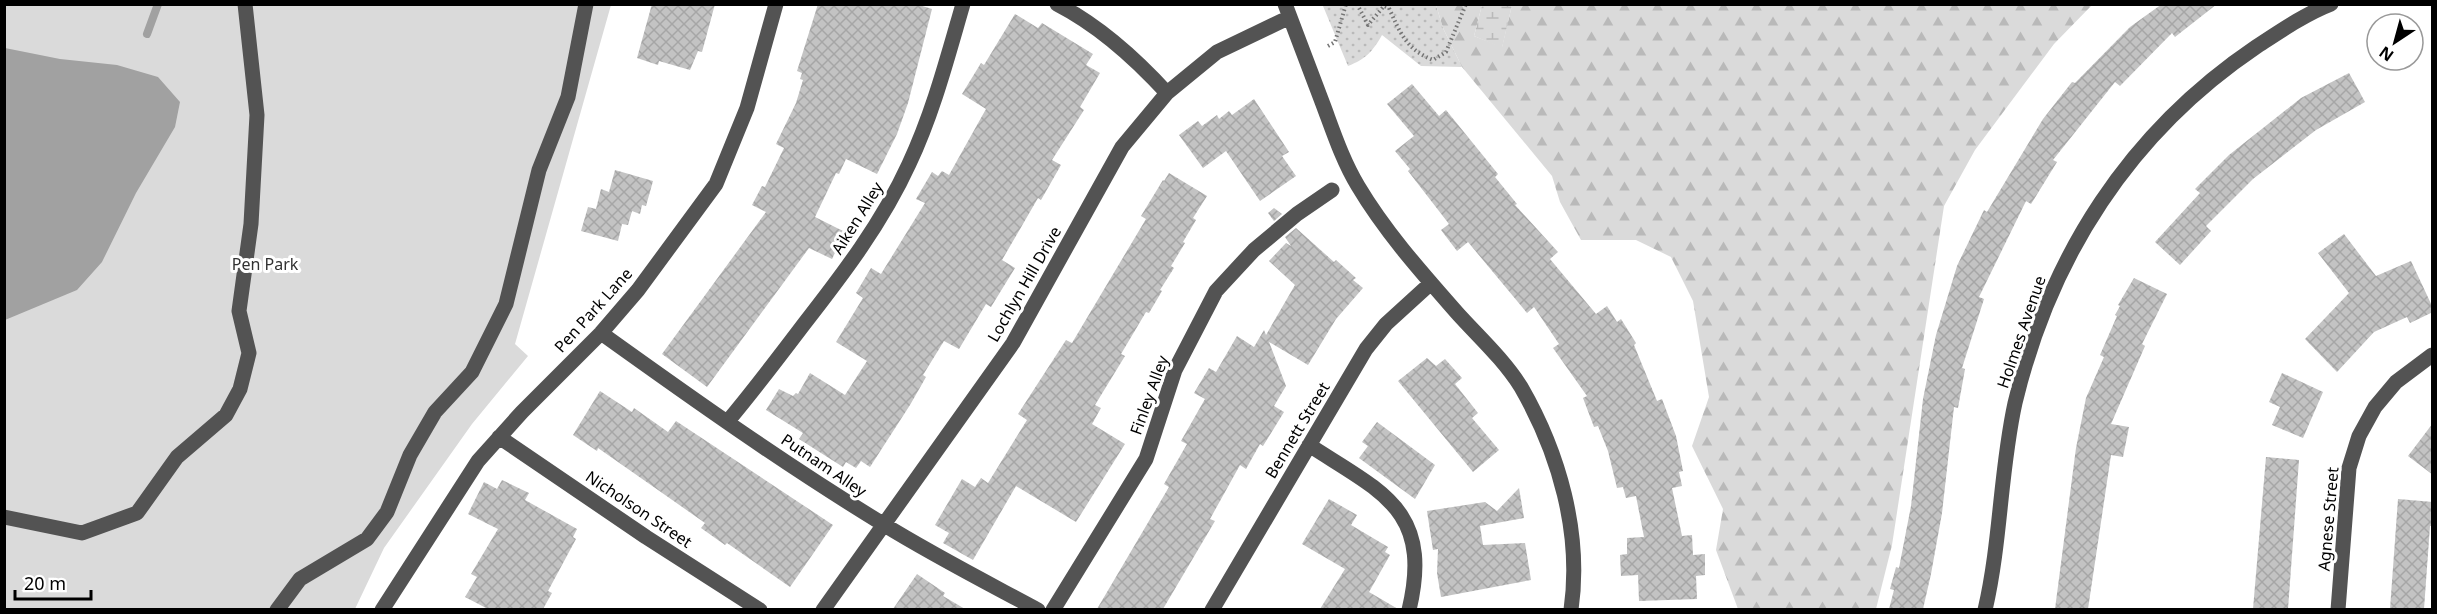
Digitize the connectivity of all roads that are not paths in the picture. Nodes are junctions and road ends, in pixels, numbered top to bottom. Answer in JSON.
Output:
{"nodes":[{"id":1,"x":245,"y":4,"type":"edge"},
{"id":2,"x":586,"y":4,"type":"edge"},
{"id":3,"x":776,"y":4,"type":"edge"},
{"id":4,"x":963,"y":4,"type":"edge"},
{"id":5,"x":1057,"y":4,"type":"edge"},
{"id":6,"x":2331,"y":4,"type":"edge"},
{"id":7,"x":1288,"y":10,"type":"edge"},
{"id":8,"x":1167,"y":93,"type":"junction"},
{"id":9,"x":1332,"y":190,"type":"dead end"},
{"id":10,"x":1431,"y":283,"type":"junction"},
{"id":11,"x":601,"y":333,"type":"junction"},
{"id":12,"x":2433,"y":355,"type":"edge"},
{"id":13,"x":728,"y":422,"type":"junction"},
{"id":14,"x":499,"y":437,"type":"junction"},
{"id":15,"x":1309,"y":445,"type":"junction"},
{"id":16,"x":4,"y":517,"type":"edge"},
{"id":17,"x":884,"y":525,"type":"junction"},
{"id":18,"x":278,"y":609,"type":"edge"},
{"id":19,"x":382,"y":609,"type":"edge"},
{"id":20,"x":760,"y":609,"type":"edge"},
{"id":21,"x":823,"y":609,"type":"edge"},
{"id":22,"x":1038,"y":609,"type":"edge"},
{"id":23,"x":1053,"y":609,"type":"edge"},
{"id":24,"x":1212,"y":609,"type":"edge"},
{"id":25,"x":1409,"y":609,"type":"edge"},
{"id":26,"x":1571,"y":609,"type":"edge"},
{"id":27,"x":1985,"y":609,"type":"edge"},
{"id":28,"x":2338,"y":609,"type":"edge"}],
"edges":[{"from":1,"to":16,"type":"street"},
{"from":2,"to":18,"type":"street"},
{"from":3,"to":11,"type":"street","name":"Pen Park Lane"},
{"from":4,"to":13,"type":"street","name":"Aiken Alley"},
{"from":5,"to":8,"type":"street"},
{"from":6,"to":27,"type":"street","name":"Holmes Avenue"},
{"from":7,"to":8,"type":"street","name":"Lochlyn Hill Drive"},
{"from":7,"to":10,"type":"street","name":"Lochlyn Hill Drive"},
{"from":8,"to":17,"type":"street","name":"Lochlyn Hill Drive"},
{"from":9,"to":23,"type":"street","name":"Finley Alley"},
{"from":10,"to":15,"type":"street","name":"Bennett Street"},
{"from":10,"to":26,"type":"street","name":"Lochlyn Hill Drive"},
{"from":11,"to":13,"type":"street","name":"Putnam Alley"},
{"from":11,"to":14,"type":"street","name":"Pen Park Lane"},
{"from":12,"to":28,"type":"street","name":"Agnese Street"},
{"from":13,"to":17,"type":"street","name":"Putnam Alley"},
{"from":14,"to":19,"type":"street","name":"Pen Park Lane"},
{"from":14,"to":20,"type":"street","name":"Nicholson Street"},
{"from":15,"to":24,"type":"street","name":"Bennett Street"},
{"from":15,"to":25,"type":"street"},
{"from":17,"to":21,"type":"street","name":"Lochlyn Hill Drive"},
{"from":17,"to":22,"type":"street","name":"Putnam Alley"}]}
